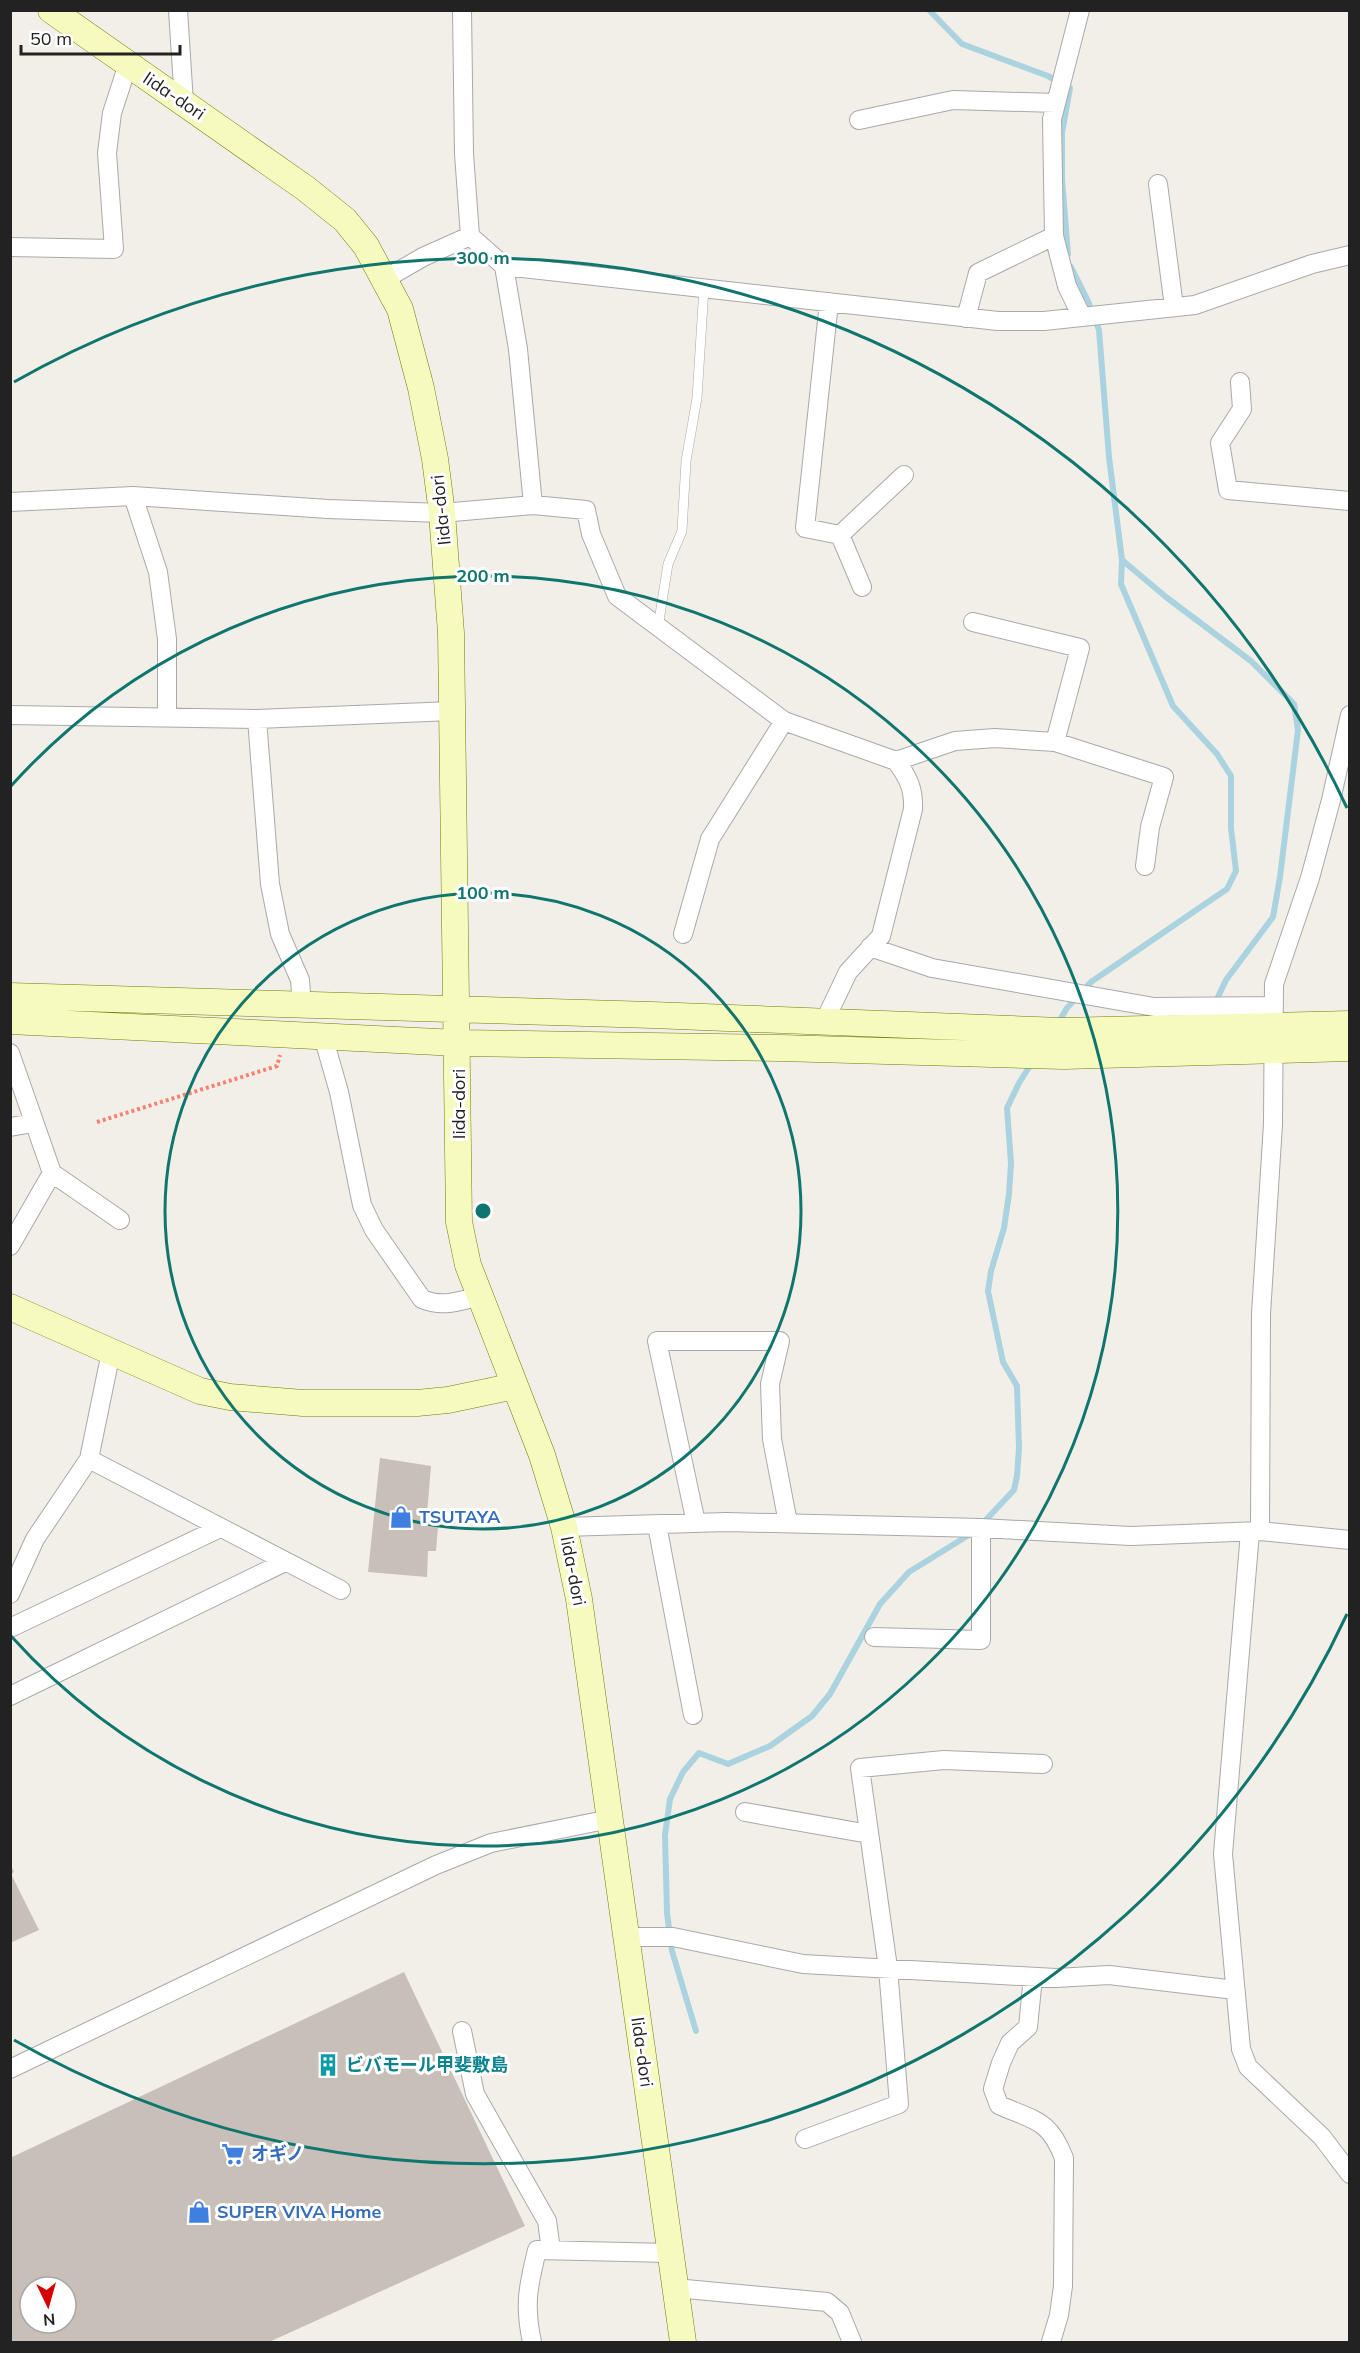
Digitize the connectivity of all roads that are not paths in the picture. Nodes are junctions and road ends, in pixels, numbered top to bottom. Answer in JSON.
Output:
{"nodes":[{"id":1,"x":51,"y":10,"type":"edge"},
{"id":2,"x":178,"y":10,"type":"edge"},
{"id":3,"x":462,"y":10,"type":"edge"},
{"id":4,"x":1080,"y":10,"type":"edge"},
{"id":5,"x":128,"y":64,"type":"junction"},
{"id":6,"x":184,"y":102,"type":"junction"},
{"id":7,"x":1056,"y":103,"type":"junction"},
{"id":8,"x":859,"y":120,"type":"dead end"},
{"id":9,"x":1158,"y":184,"type":"dead end"},
{"id":10,"x":470,"y":236,"type":"junction"},
{"id":11,"x":1054,"y":236,"type":"junction"},
{"id":12,"x":10,"y":247,"type":"edge"},
{"id":13,"x":1350,"y":255,"type":"edge"},
{"id":14,"x":504,"y":266,"type":"junction"},
{"id":15,"x":385,"y":279,"type":"junction"},
{"id":16,"x":704,"y":288,"type":"junction"},
{"id":17,"x":829,"y":302,"type":"junction"},
{"id":18,"x":1174,"y":307,"type":"junction"},
{"id":19,"x":1082,"y":317,"type":"junction"},
{"id":20,"x":966,"y":318,"type":"junction"},
{"id":21,"x":1240,"y":382,"type":"dead end"},
{"id":22,"x":904,"y":475,"type":"dead end"},
{"id":23,"x":133,"y":496,"type":"junction"},
{"id":24,"x":1350,"y":501,"type":"edge"},
{"id":25,"x":10,"y":502,"type":"edge"},
{"id":26,"x":533,"y":506,"type":"junction"},
{"id":27,"x":442,"y":513,"type":"junction"},
{"id":28,"x":840,"y":535,"type":"junction"},
{"id":29,"x":862,"y":587,"type":"dead end"},
{"id":30,"x":973,"y":622,"type":"dead end"},
{"id":31,"x":658,"y":627,"type":"junction"},
{"id":32,"x":452,"y":711,"type":"junction"},
{"id":33,"x":10,"y":715,"type":"edge"},
{"id":34,"x":1350,"y":715,"type":"edge"},
{"id":35,"x":167,"y":718,"type":"junction"},
{"id":36,"x":257,"y":719,"type":"junction"},
{"id":37,"x":784,"y":721,"type":"junction"},
{"id":38,"x":1055,"y":741,"type":"junction"},
{"id":39,"x":896,"y":761,"type":"junction"},
{"id":40,"x":1145,"y":866,"type":"dead end"},
{"id":41,"x":683,"y":934,"type":"dead end"},
{"id":42,"x":870,"y":947,"type":"junction"},
{"id":43,"x":10,"y":996,"type":"edge"},
{"id":44,"x":302,"y":1005,"type":"junction"},
{"id":45,"x":457,"y":1010,"type":"junction"},
{"id":46,"x":10,"y":1021,"type":"edge"},
{"id":47,"x":826,"y":1023,"type":"junction"},
{"id":48,"x":1350,"y":1024,"type":"edge"},
{"id":49,"x":1273,"y":1028,"type":"junction"},
{"id":50,"x":323,"y":1036,"type":"junction"},
{"id":51,"x":458,"y":1043,"type":"junction"},
{"id":52,"x":1350,"y":1048,"type":"edge"},
{"id":53,"x":10,"y":1053,"type":"edge"},
{"id":54,"x":33,"y":1122,"type":"junction"},
{"id":55,"x":10,"y":1127,"type":"edge"},
{"id":56,"x":52,"y":1173,"type":"junction"},
{"id":57,"x":120,"y":1220,"type":"dead end"},
{"id":58,"x":10,"y":1246,"type":"edge"},
{"id":59,"x":480,"y":1296,"type":"junction"},
{"id":60,"x":10,"y":1307,"type":"edge"},
{"id":61,"x":111,"y":1352,"type":"junction"},
{"id":62,"x":515,"y":1386,"type":"junction"},
{"id":63,"x":89,"y":1459,"type":"junction"},
{"id":64,"x":696,"y":1523,"type":"junction"},
{"id":65,"x":788,"y":1523,"type":"junction"},
{"id":66,"x":657,"y":1525,"type":"junction"},
{"id":67,"x":564,"y":1527,"type":"junction"},
{"id":68,"x":220,"y":1528,"type":"junction"},
{"id":69,"x":981,"y":1528,"type":"junction"},
{"id":70,"x":1255,"y":1532,"type":"junction"},
{"id":71,"x":1350,"y":1540,"type":"edge"},
{"id":72,"x":285,"y":1562,"type":"junction"},
{"id":73,"x":341,"y":1590,"type":"dead end"},
{"id":74,"x":10,"y":1594,"type":"edge"},
{"id":75,"x":10,"y":1628,"type":"edge"},
{"id":76,"x":874,"y":1637,"type":"dead end"},
{"id":77,"x":10,"y":1696,"type":"edge"},
{"id":78,"x":693,"y":1715,"type":"dead end"},
{"id":79,"x":1043,"y":1764,"type":"dead end"},
{"id":80,"x":745,"y":1812,"type":"dead end"},
{"id":81,"x":610,"y":1819,"type":"junction"},
{"id":82,"x":869,"y":1834,"type":"junction"},
{"id":83,"x":627,"y":1937,"type":"junction"},
{"id":84,"x":888,"y":1968,"type":"junction"},
{"id":85,"x":1033,"y":1977,"type":"junction"},
{"id":86,"x":1235,"y":1990,"type":"junction"},
{"id":87,"x":462,"y":2031,"type":"dead end"},
{"id":88,"x":10,"y":2069,"type":"edge"},
{"id":89,"x":805,"y":2139,"type":"dead end"},
{"id":90,"x":1350,"y":2174,"type":"edge"},
{"id":91,"x":551,"y":2250,"type":"junction"},
{"id":92,"x":670,"y":2253,"type":"junction"},
{"id":93,"x":675,"y":2288,"type":"junction"},
{"id":94,"x":532,"y":2343,"type":"edge"},
{"id":95,"x":683,"y":2343,"type":"edge"},
{"id":96,"x":852,"y":2343,"type":"edge"},
{"id":97,"x":1051,"y":2343,"type":"edge"}],
"edges":[{"from":1,"to":5,"type":"street","name":"Iida-dori"},
{"from":2,"to":6,"type":"street"},
{"from":3,"to":10,"type":"street"},
{"from":4,"to":7,"type":"street"},
{"from":5,"to":6,"type":"street","name":"Iida-dori"},
{"from":5,"to":12,"type":"street"},
{"from":6,"to":15,"type":"street","name":"Iida-dori"},
{"from":7,"to":8,"type":"street"},
{"from":7,"to":11,"type":"street"},
{"from":9,"to":18,"type":"street"},
{"from":10,"to":14,"type":"street"},
{"from":10,"to":15,"type":"street"},
{"from":11,"to":19,"type":"street"},
{"from":11,"to":20,"type":"street"},
{"from":13,"to":18,"type":"street"},
{"from":14,"to":16,"type":"street"},
{"from":14,"to":26,"type":"street"},
{"from":15,"to":27,"type":"street","name":"Iida-dori"},
{"from":16,"to":17,"type":"street"},
{"from":16,"to":31,"type":"lane"},
{"from":17,"to":20,"type":"street"},
{"from":17,"to":28,"type":"street"},
{"from":18,"to":19,"type":"street"},
{"from":19,"to":20,"type":"street"},
{"from":21,"to":24,"type":"street"},
{"from":22,"to":28,"type":"street"},
{"from":23,"to":25,"type":"street"},
{"from":23,"to":27,"type":"street"},
{"from":23,"to":35,"type":"street"},
{"from":26,"to":27,"type":"street"},
{"from":26,"to":31,"type":"street"},
{"from":27,"to":32,"type":"street","name":"Iida-dori"},
{"from":28,"to":29,"type":"street"},
{"from":30,"to":38,"type":"street"},
{"from":31,"to":37,"type":"street"},
{"from":32,"to":36,"type":"street"},
{"from":32,"to":45,"type":"street","name":"Iida-dori"},
{"from":33,"to":35,"type":"street"},
{"from":34,"to":49,"type":"street"},
{"from":35,"to":36,"type":"street"},
{"from":36,"to":44,"type":"street"},
{"from":37,"to":39,"type":"street"},
{"from":37,"to":41,"type":"street"},
{"from":38,"to":39,"type":"street"},
{"from":38,"to":40,"type":"street"},
{"from":39,"to":42,"type":"street"},
{"from":42,"to":47,"type":"street"},
{"from":42,"to":49,"type":"street"},
{"from":43,"to":44,"type":"street"},
{"from":44,"to":45,"type":"street"},
{"from":45,"to":47,"type":"street"},
{"from":45,"to":51,"type":"street","name":"Iida-dori"},
{"from":46,"to":50,"type":"street"},
{"from":47,"to":49,"type":"street"},
{"from":48,"to":49,"type":"street"},
{"from":49,"to":51,"type":"street"},
{"from":49,"to":52,"type":"street"},
{"from":49,"to":70,"type":"street"},
{"from":50,"to":51,"type":"street"},
{"from":50,"to":59,"type":"street"},
{"from":51,"to":59,"type":"street","name":"Iida-dori"},
{"from":53,"to":54,"type":"street"},
{"from":54,"to":55,"type":"street"},
{"from":54,"to":56,"type":"street"},
{"from":56,"to":57,"type":"street"},
{"from":56,"to":58,"type":"street"},
{"from":59,"to":62,"type":"street","name":"Iida-dori"},
{"from":60,"to":61,"type":"street"},
{"from":61,"to":62,"type":"street"},
{"from":61,"to":63,"type":"street"},
{"from":62,"to":67,"type":"street","name":"Iida-dori"},
{"from":63,"to":68,"type":"street"},
{"from":63,"to":74,"type":"street"},
{"from":64,"to":65,"type":"street"},
{"from":64,"to":65,"type":"street"},
{"from":64,"to":66,"type":"street"},
{"from":65,"to":69,"type":"street"},
{"from":66,"to":67,"type":"street"},
{"from":66,"to":78,"type":"street"},
{"from":67,"to":81,"type":"street","name":"Iida-dori"},
{"from":68,"to":72,"type":"street"},
{"from":68,"to":75,"type":"street"},
{"from":69,"to":70,"type":"street"},
{"from":69,"to":76,"type":"street"},
{"from":70,"to":71,"type":"street"},
{"from":70,"to":86,"type":"street"},
{"from":72,"to":73,"type":"street"},
{"from":72,"to":77,"type":"street"},
{"from":79,"to":82,"type":"street"},
{"from":80,"to":82,"type":"street"},
{"from":81,"to":83,"type":"street","name":"Iida-dori"},
{"from":81,"to":88,"type":"street"},
{"from":82,"to":84,"type":"street"},
{"from":83,"to":84,"type":"street"},
{"from":83,"to":92,"type":"street","name":"Iida-dori"},
{"from":84,"to":85,"type":"street"},
{"from":84,"to":89,"type":"street"},
{"from":85,"to":86,"type":"street"},
{"from":85,"to":97,"type":"street"},
{"from":86,"to":90,"type":"street"},
{"from":87,"to":91,"type":"street"},
{"from":91,"to":92,"type":"street"},
{"from":91,"to":94,"type":"street"},
{"from":92,"to":93,"type":"street","name":"Iida-dori"},
{"from":93,"to":95,"type":"street","name":"Iida-dori"},
{"from":93,"to":96,"type":"street"}]}
